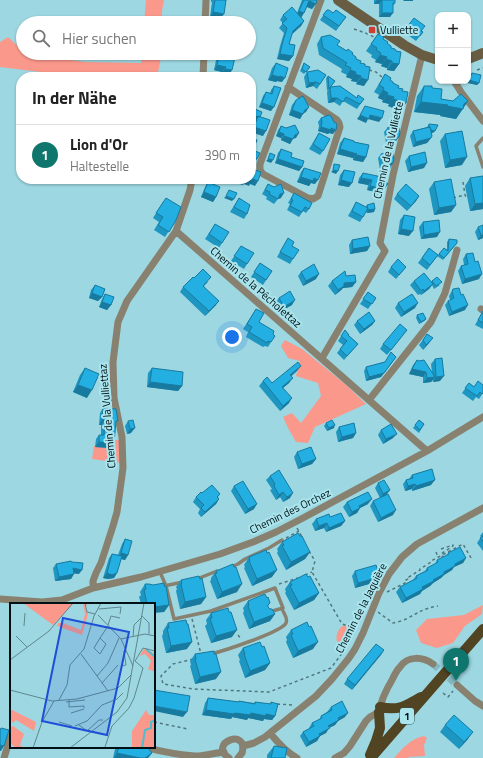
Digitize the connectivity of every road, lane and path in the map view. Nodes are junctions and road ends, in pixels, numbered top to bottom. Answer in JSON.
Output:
{"nodes":[{"id":1,"x":206,"y":0,"type":"edge"},
{"id":2,"x":321,"y":0,"type":"edge"},
{"id":3,"x":338,"y":0,"type":"edge"},
{"id":4,"x":205,"y":16,"type":"edge"},
{"id":5,"x":354,"y":29,"type":"dead end"},
{"id":6,"x":377,"y":39,"type":"edge"},
{"id":7,"x":483,"y":53,"type":"edge"},
{"id":8,"x":422,"y":55,"type":"junction"},
{"id":9,"x":471,"y":58,"type":"edge"},
{"id":10,"x":435,"y":59,"type":"edge"},
{"id":11,"x":204,"y":60,"type":"edge"},
{"id":12,"x":483,"y":68,"type":"edge"},
{"id":13,"x":367,"y":70,"type":"edge"},
{"id":14,"x":477,"y":70,"type":"dead end"},
{"id":15,"x":203,"y":72,"type":"edge"},
{"id":16,"x":383,"y":79,"type":"edge"},
{"id":17,"x":456,"y":84,"type":"edge"},
{"id":18,"x":288,"y":87,"type":"junction"},
{"id":19,"x":483,"y":121,"type":"edge"},
{"id":20,"x":483,"y":138,"type":"edge"},
{"id":21,"x":483,"y":167,"type":"edge"},
{"id":22,"x":463,"y":182,"type":"dead end"},
{"id":23,"x":191,"y":184,"type":"edge"},
{"id":24,"x":465,"y":196,"type":"junction"},
{"id":25,"x":448,"y":199,"type":"edge"},
{"id":26,"x":467,"y":199,"type":"dead end"},
{"id":27,"x":176,"y":231,"type":"junction"},
{"id":28,"x":457,"y":250,"type":"dead end"},
{"id":29,"x":322,"y":358,"type":"junction"},
{"id":30,"x":369,"y":400,"type":"junction"},
{"id":31,"x":483,"y":417,"type":"edge"},
{"id":32,"x":427,"y":451,"type":"junction"},
{"id":33,"x":483,"y":508,"type":"edge"},
{"id":34,"x":296,"y":526,"type":"dead end"},
{"id":35,"x":299,"y":531,"type":"junction"},
{"id":36,"x":302,"y":537,"type":"edge"},
{"id":37,"x":282,"y":540,"type":"joint"},
{"id":38,"x":308,"y":549,"type":"edge"},
{"id":39,"x":441,"y":549,"type":"dead end"},
{"id":40,"x":454,"y":549,"type":"junction"},
{"id":41,"x":455,"y":551,"type":"edge"},
{"id":42,"x":436,"y":552,"type":"dead end"},
{"id":43,"x":448,"y":552,"type":"junction"},
{"id":44,"x":450,"y":554,"type":"edge"},
{"id":45,"x":442,"y":555,"type":"junction"},
{"id":46,"x":437,"y":558,"type":"junction"},
{"id":47,"x":471,"y":558,"type":"dead end"},
{"id":48,"x":444,"y":559,"type":"edge"},
{"id":49,"x":439,"y":562,"type":"edge"},
{"id":50,"x":426,"y":566,"type":"junction"},
{"id":51,"x":225,"y":568,"type":"edge"},
{"id":52,"x":428,"y":569,"type":"edge"},
{"id":53,"x":218,"y":571,"type":"edge"},
{"id":54,"x":160,"y":572,"type":"junction"},
{"id":55,"x":312,"y":572,"type":"junction"},
{"id":56,"x":415,"y":573,"type":"junction"},
{"id":57,"x":410,"y":578,"type":"junction"},
{"id":58,"x":417,"y":578,"type":"edge"},
{"id":59,"x":405,"y":582,"type":"junction"},
{"id":60,"x":412,"y":582,"type":"edge"},
{"id":61,"x":406,"y":585,"type":"edge"},
{"id":62,"x":166,"y":586,"type":"junction"},
{"id":63,"x":399,"y":586,"type":"junction"},
{"id":64,"x":159,"y":587,"type":"edge"},
{"id":65,"x":93,"y":588,"type":"junction"},
{"id":66,"x":275,"y":588,"type":"junction"},
{"id":67,"x":400,"y":589,"type":"edge"},
{"id":68,"x":387,"y":593,"type":"dead end"},
{"id":69,"x":0,"y":599,"type":"edge"},
{"id":70,"x":62,"y":602,"type":"edge"},
{"id":71,"x":438,"y":606,"type":"dead end"},
{"id":72,"x":283,"y":611,"type":"dead end"},
{"id":73,"x":266,"y":613,"type":"edge"},
{"id":74,"x":371,"y":614,"type":"junction"},
{"id":75,"x":191,"y":616,"type":"junction"},
{"id":76,"x":483,"y":629,"type":"edge"},
{"id":77,"x":238,"y":635,"type":"edge"},
{"id":78,"x":483,"y":637,"type":"edge"},
{"id":79,"x":351,"y":639,"type":"junction"},
{"id":80,"x":242,"y":640,"type":"dead end"},
{"id":81,"x":466,"y":648,"type":"junction"},
{"id":82,"x":355,"y":649,"type":"junction"},
{"id":83,"x":200,"y":657,"type":"junction"},
{"id":84,"x":433,"y":664,"type":"tunnel mouth"},
{"id":85,"x":456,"y":687,"type":"joint"},
{"id":86,"x":428,"y":693,"type":"junction"},
{"id":87,"x":443,"y":693,"type":"dead end"},
{"id":88,"x":278,"y":704,"type":"edge"},
{"id":89,"x":483,"y":706,"type":"edge"},
{"id":90,"x":300,"y":709,"type":"junction"},
{"id":91,"x":380,"y":710,"type":"junction"},
{"id":92,"x":155,"y":722,"type":"edge"},
{"id":93,"x":188,"y":729,"type":"dead end"},
{"id":94,"x":270,"y":733,"type":"junction"},
{"id":95,"x":10,"y":738,"type":"edge"},
{"id":96,"x":243,"y":746,"type":"junction"},
{"id":97,"x":148,"y":748,"type":"edge"},
{"id":98,"x":224,"y":752,"type":"junction"},
{"id":99,"x":4,"y":758,"type":"edge"},
{"id":100,"x":229,"y":758,"type":"edge"},
{"id":101,"x":238,"y":758,"type":"edge"},
{"id":102,"x":297,"y":758,"type":"edge"},
{"id":103,"x":335,"y":758,"type":"edge"},
{"id":104,"x":370,"y":758,"type":"edge"}],
"edges":[{"from":1,"to":4,"type":"street"},
{"from":2,"to":18,"type":"street"},
{"from":3,"to":8,"type":"main road"},
{"from":5,"to":6,"type":"path"},
{"from":7,"to":9,"type":"main road"},
{"from":8,"to":10,"type":"main road"},
{"from":8,"to":29,"type":"street","name":"Chemin de la Vulliette"},
{"from":11,"to":15,"type":"street"},
{"from":12,"to":14,"type":"path"},
{"from":13,"to":16,"type":"path"},
{"from":17,"to":19,"type":"street"},
{"from":18,"to":18,"type":"street"},
{"from":20,"to":21,"type":"lane"},
{"from":22,"to":24,"type":"path"},
{"from":23,"to":27,"type":"street"},
{"from":24,"to":25,"type":"path"},
{"from":24,"to":26,"type":"path"},
{"from":27,"to":29,"type":"street","name":"Chemin de la Pécholettaz"},
{"from":27,"to":65,"type":"street","name":"Chemin de la Vulliettaz"},
{"from":28,"to":30,"type":"street"},
{"from":29,"to":30,"type":"street","name":"Chemin de la Pécholettaz"},
{"from":30,"to":32,"type":"street","name":"Chemin de la Pécholettaz"},
{"from":31,"to":32,"type":"street","name":"Chemin des Orchez"},
{"from":32,"to":54,"type":"street","name":"Chemin des Orchez"},
{"from":33,"to":74,"type":"street","name":"Chemin de la Jaquière"},
{"from":34,"to":35,"type":"path"},
{"from":35,"to":36,"type":"path"},
{"from":35,"to":37,"type":"path"},
{"from":37,"to":51,"type":"lane"},
{"from":38,"to":55,"type":"path"},
{"from":39,"to":45,"type":"path"},
{"from":40,"to":41,"type":"path"},
{"from":40,"to":43,"type":"path"},
{"from":40,"to":47,"type":"path"},
{"from":42,"to":46,"type":"path"},
{"from":43,"to":44,"type":"path"},
{"from":43,"to":45,"type":"path"},
{"from":45,"to":46,"type":"path"},
{"from":45,"to":48,"type":"path"},
{"from":46,"to":49,"type":"path"},
{"from":46,"to":50,"type":"path"},
{"from":50,"to":52,"type":"path"},
{"from":50,"to":56,"type":"path"},
{"from":53,"to":62,"type":"lane"},
{"from":54,"to":62,"type":"lane"},
{"from":54,"to":65,"type":"street","name":"Chemin des Orchez"},
{"from":55,"to":66,"type":"path"},
{"from":55,"to":79,"type":"path"},
{"from":56,"to":57,"type":"path"},
{"from":56,"to":58,"type":"path"},
{"from":57,"to":59,"type":"path"},
{"from":57,"to":60,"type":"path"},
{"from":59,"to":61,"type":"path"},
{"from":59,"to":63,"type":"path"},
{"from":62,"to":64,"type":"lane"},
{"from":62,"to":75,"type":"lane"},
{"from":63,"to":67,"type":"path"},
{"from":63,"to":68,"type":"path"},
{"from":65,"to":70,"type":"street","name":"Chemin des Orchez"},
{"from":66,"to":73,"type":"lane"},
{"from":66,"to":75,"type":"lane"},
{"from":69,"to":70,"type":"street","name":"Chemin des Orchez"},
{"from":71,"to":74,"type":"path"},
{"from":72,"to":83,"type":"lane"},
{"from":74,"to":82,"type":"street","name":"Chemin de la Jaquière"},
{"from":75,"to":83,"type":"path"},
{"from":76,"to":81,"type":"main road","number":"1"},
{"from":77,"to":80,"type":"path"},
{"from":78,"to":81,"type":"main road"},
{"from":79,"to":82,"type":"path"},
{"from":79,"to":83,"type":"path"},
{"from":81,"to":86,"type":"main road","number":"1"},
{"from":82,"to":90,"type":"street","name":"Chemin de la Jaquière"},
{"from":84,"to":91,"type":"street"},
{"from":85,"to":87,"type":"path"},
{"from":85,"to":89,"type":"street"},
{"from":86,"to":91,"type":"main road"},
{"from":86,"to":104,"type":"main road","number":"1"},
{"from":88,"to":90,"type":"path"},
{"from":90,"to":94,"type":"street","name":"Chemin de la Jaquière"},
{"from":91,"to":103,"type":"street"},
{"from":91,"to":104,"type":"main road"},
{"from":92,"to":93,"type":"path"},
{"from":94,"to":96,"type":"street","name":"Chemin de la Jaquière"},
{"from":94,"to":102,"type":"street"},
{"from":95,"to":99,"type":"street"},
{"from":96,"to":98,"type":"street"},
{"from":96,"to":101,"type":"street"},
{"from":97,"to":98,"type":"street"},
{"from":98,"to":100,"type":"street"}]}
